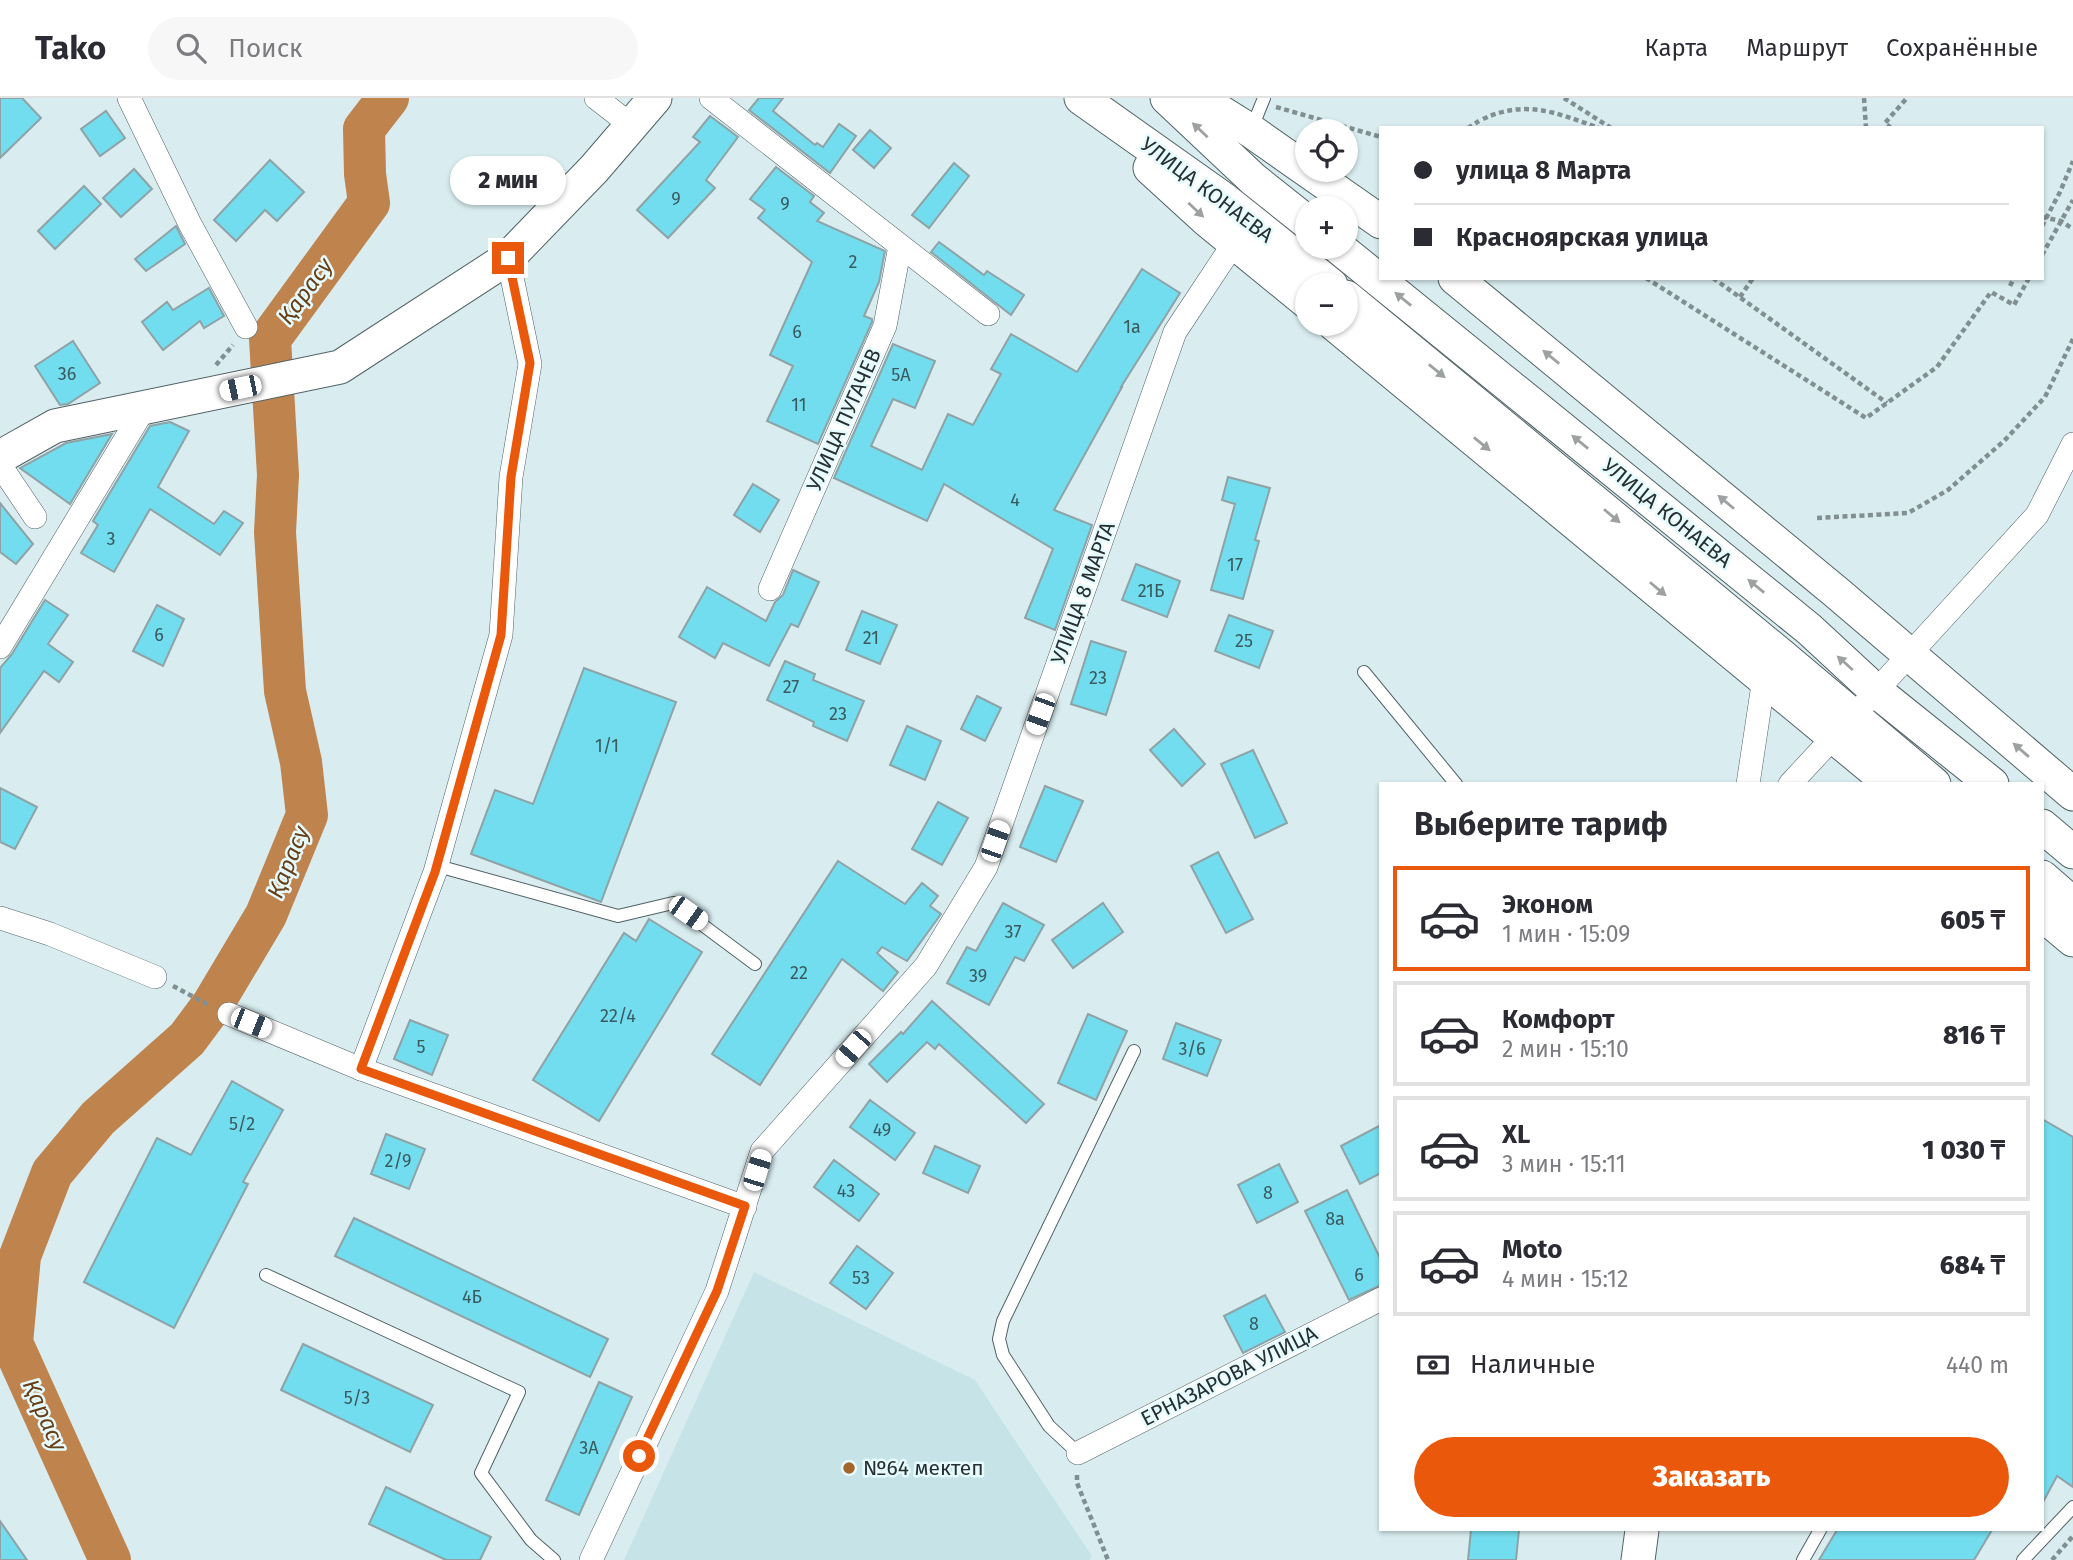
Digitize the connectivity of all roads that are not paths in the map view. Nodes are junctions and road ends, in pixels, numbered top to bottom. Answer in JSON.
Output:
{"nodes":[{"id":1,"x":129,"y":98,"type":"edge"},
{"id":2,"x":596,"y":98,"type":"edge"},
{"id":3,"x":654,"y":98,"type":"edge"},
{"id":4,"x":711,"y":98,"type":"edge"},
{"id":5,"x":1073,"y":98,"type":"edge"},
{"id":6,"x":1081,"y":98,"type":"edge"},
{"id":7,"x":1167,"y":98,"type":"edge"},
{"id":8,"x":1198,"y":98,"type":"edge"},
{"id":9,"x":1259,"y":111,"type":"edge"},
{"id":10,"x":631,"y":125,"type":"junction"},
{"id":11,"x":1295,"y":213,"type":"edge"},
{"id":12,"x":1379,"y":220,"type":"edge"},
{"id":13,"x":1234,"y":243,"type":"junction"},
{"id":14,"x":900,"y":246,"type":"junction"},
{"id":15,"x":508,"y":258,"type":"junction"},
{"id":16,"x":1353,"y":259,"type":"edge"},
{"id":17,"x":1316,"y":273,"type":"edge"},
{"id":18,"x":1457,"y":280,"type":"edge"},
{"id":19,"x":1295,"y":292,"type":"edge"},
{"id":20,"x":1358,"y":307,"type":"edge"},
{"id":21,"x":988,"y":314,"type":"dead end"},
{"id":22,"x":246,"y":327,"type":"dead end"},
{"id":23,"x":1350,"y":336,"type":"edge"},
{"id":24,"x":145,"y":407,"type":"junction"},
{"id":25,"x":2073,"y":444,"type":"edge"},
{"id":26,"x":0,"y":457,"type":"edge"},
{"id":27,"x":0,"y":465,"type":"edge"},
{"id":28,"x":2067,"y":470,"type":"edge"},
{"id":29,"x":35,"y":517,"type":"dead end"},
{"id":30,"x":770,"y":589,"type":"dead end"},
{"id":31,"x":0,"y":647,"type":"edge"},
{"id":32,"x":1910,"y":655,"type":"junction"},
{"id":33,"x":1364,"y":671,"type":"dead end"},
{"id":34,"x":1764,"y":678,"type":"junction"},
{"id":35,"x":1876,"y":691,"type":"junction"},
{"id":36,"x":1844,"y":727,"type":"junction"},
{"id":37,"x":1454,"y":782,"type":"edge"},
{"id":38,"x":1748,"y":782,"type":"edge"},
{"id":39,"x":1792,"y":782,"type":"edge"},
{"id":40,"x":1889,"y":782,"type":"edge"},
{"id":41,"x":1931,"y":782,"type":"edge"},
{"id":42,"x":1990,"y":782,"type":"edge"},
{"id":43,"x":2073,"y":794,"type":"edge"},
{"id":44,"x":2044,"y":828,"type":"edge"},
{"id":45,"x":2073,"y":852,"type":"edge"},
{"id":46,"x":435,"y":872,"type":"junction"},
{"id":47,"x":2044,"y":879,"type":"edge"},
{"id":48,"x":2073,"y":904,"type":"edge"},
{"id":49,"x":2044,"y":916,"type":"edge"},
{"id":50,"x":0,"y":918,"type":"edge"},
{"id":51,"x":2073,"y":940,"type":"edge"},
{"id":52,"x":755,"y":964,"type":"dead end"},
{"id":53,"x":155,"y":977,"type":"dead end"},
{"id":54,"x":223,"y":1012,"type":"road end"},
{"id":55,"x":1133,"y":1051,"type":"dead end"},
{"id":56,"x":361,"y":1069,"type":"junction"},
{"id":57,"x":745,"y":1206,"type":"junction"},
{"id":58,"x":266,"y":1275,"type":"dead end"},
{"id":59,"x":1379,"y":1300,"type":"edge"},
{"id":60,"x":1078,"y":1453,"type":"joint"},
{"id":61,"x":2073,"y":1507,"type":"edge"},
{"id":62,"x":1642,"y":1531,"type":"edge"},
{"id":63,"x":1819,"y":1531,"type":"edge"},
{"id":64,"x":554,"y":1560,"type":"edge"},
{"id":65,"x":591,"y":1560,"type":"edge"},
{"id":66,"x":1638,"y":1560,"type":"edge"},
{"id":67,"x":1803,"y":1560,"type":"edge"},
{"id":68,"x":2023,"y":1560,"type":"edge"}],
"edges":[{"from":1,"to":22,"type":"street"},
{"from":2,"to":10,"type":"street"},
{"from":3,"to":10,"type":"main road"},
{"from":4,"to":14,"type":"street"},
{"from":5,"to":13,"type":"main road","one_way":true},
{"from":6,"to":17,"type":"main road","name":"УЛИЦА КОНАЕВА"},
{"from":11,"to":7,"type":"main road","name":"УЛИЦА КОНАЕВА","one_way":true},
{"from":8,"to":9,"type":"main road"},
{"from":9,"to":12,"type":"main road"},
{"from":10,"to":15,"type":"main road"},
{"from":13,"to":19,"type":"main road"},
{"from":13,"to":57,"type":"street","name":"УЛИЦА 8 МАРТА"},
{"from":14,"to":21,"type":"street"},
{"from":14,"to":30,"type":"street","name":"УЛИЦА ПУГАЧЕВ"},
{"from":15,"to":24,"type":"main road"},
{"from":15,"to":46,"type":"street"},
{"from":35,"to":16,"type":"main road","name":"УЛИЦА КОНАЕВА","one_way":true},
{"from":32,"to":18,"type":"main road","one_way":true},
{"from":20,"to":36,"type":"main road","name":"УЛИЦА КОНАЕВА","one_way":true},
{"from":23,"to":34,"type":"main road","one_way":true},
{"from":24,"to":26,"type":"main road"},
{"from":24,"to":31,"type":"street"},
{"from":25,"to":28,"type":"street"},
{"from":27,"to":29,"type":"street"},
{"from":28,"to":32,"type":"street"},
{"from":32,"to":35,"type":"street"},
{"from":43,"to":32,"type":"main road","one_way":true},
{"from":33,"to":37,"type":"lane"},
{"from":34,"to":36,"type":"main road"},
{"from":34,"to":38,"type":"street"},
{"from":35,"to":36,"type":"street"},
{"from":35,"to":42,"type":"main road","name":"УЛИЦА КОНАЕВА"},
{"from":36,"to":39,"type":"street"},
{"from":36,"to":40,"type":"main road"},
{"from":36,"to":41,"type":"main road","name":"УЛИЦА КОНАЕВА"},
{"from":44,"to":45,"type":"main road"},
{"from":46,"to":52,"type":"lane"},
{"from":46,"to":56,"type":"street"},
{"from":47,"to":48,"type":"main road"},
{"from":49,"to":51,"type":"main road"},
{"from":50,"to":53,"type":"street"},
{"from":54,"to":56,"type":"street"},
{"from":55,"to":60,"type":"lane"},
{"from":56,"to":57,"type":"street"},
{"from":57,"to":65,"type":"street","name":"УЛИЦА 8 МАРТА"},
{"from":58,"to":64,"type":"lane"},
{"from":59,"to":60,"type":"street","name":"ЕРНАЗАРОВА УЛИЦА"},
{"from":61,"to":68,"type":"lane"},
{"from":62,"to":66,"type":"main road"},
{"from":63,"to":67,"type":"lane"}]}
